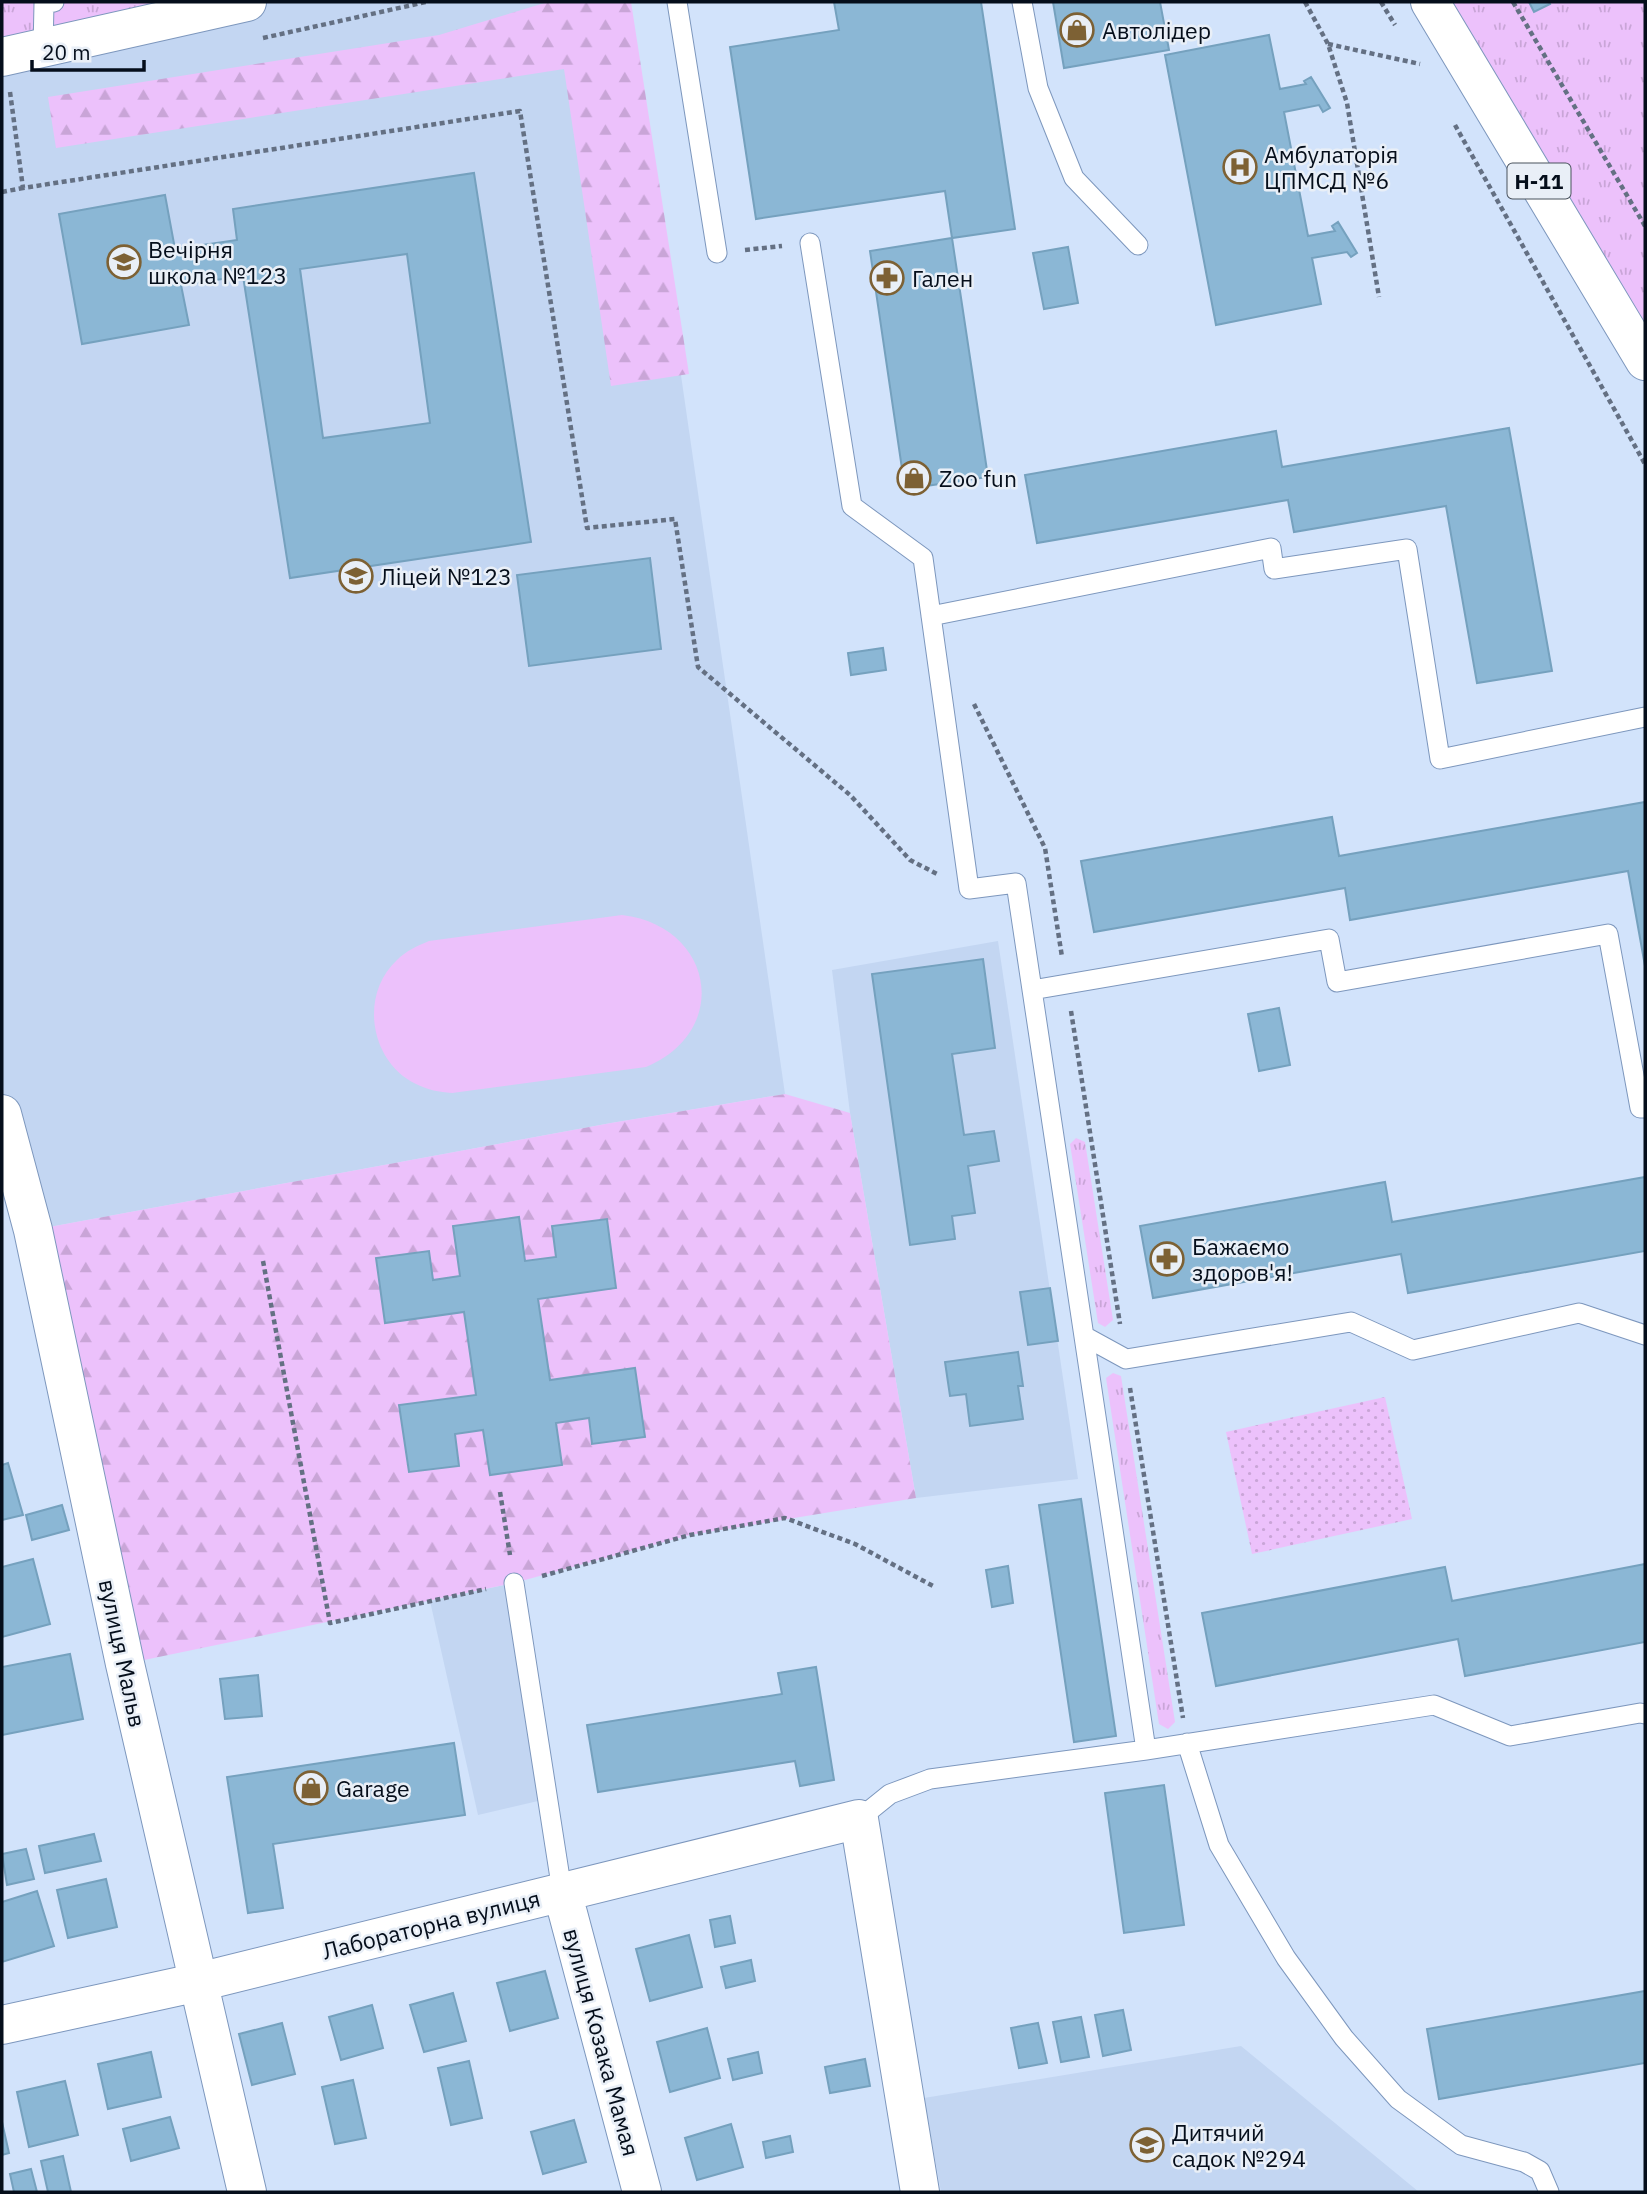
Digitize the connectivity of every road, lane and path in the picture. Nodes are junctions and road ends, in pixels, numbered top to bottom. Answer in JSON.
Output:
{"nodes":[{"id":1,"x":54,"y":2,"type":"edge"},
{"id":2,"x":247,"y":2,"type":"edge"},
{"id":3,"x":677,"y":2,"type":"edge"},
{"id":4,"x":1022,"y":2,"type":"edge"},
{"id":5,"x":1305,"y":2,"type":"edge"},
{"id":6,"x":1430,"y":2,"type":"edge"},
{"id":7,"x":1513,"y":2,"type":"edge"},
{"id":8,"x":174,"y":9,"type":"edge"},
{"id":9,"x":1328,"y":44,"type":"junction"},
{"id":10,"x":43,"y":49,"type":"junction"},
{"id":11,"x":3,"y":57,"type":"edge"},
{"id":12,"x":1427,"y":76,"type":"dead end"},
{"id":13,"x":1454,"y":123,"type":"dead end"},
{"id":14,"x":23,"y":188,"type":"junction"},
{"id":15,"x":2,"y":192,"type":"edge"},
{"id":16,"x":1645,"y":226,"type":"edge"},
{"id":17,"x":810,"y":243,"type":"joint"},
{"id":18,"x":1138,"y":245,"type":"dead end"},
{"id":19,"x":717,"y":253,"type":"joint"},
{"id":20,"x":1379,"y":297,"type":"dead end"},
{"id":21,"x":1645,"y":361,"type":"edge"},
{"id":22,"x":1645,"y":464,"type":"edge"},
{"id":23,"x":931,"y":615,"type":"junction"},
{"id":24,"x":1645,"y":717,"type":"edge"},
{"id":25,"x":945,"y":877,"type":"dead end"},
{"id":26,"x":1032,"y":990,"type":"junction"},
{"id":27,"x":1645,"y":1108,"type":"edge"},
{"id":28,"x":2,"y":1114,"type":"edge"},
{"id":29,"x":263,"y":1261,"type":"dead end"},
{"id":30,"x":1645,"y":1335,"type":"edge"},
{"id":31,"x":1084,"y":1336,"type":"junction"},
{"id":32,"x":500,"y":1492,"type":"dead end"},
{"id":33,"x":514,"y":1583,"type":"junction"},
{"id":34,"x":933,"y":1586,"type":"dead end"},
{"id":35,"x":1645,"y":1714,"type":"edge"},
{"id":36,"x":1187,"y":1743,"type":"junction"},
{"id":37,"x":1146,"y":1749,"type":"junction"},
{"id":38,"x":859,"y":1819,"type":"junction"},
{"id":39,"x":562,"y":1891,"type":"junction"},
{"id":40,"x":199,"y":1982,"type":"junction"},
{"id":41,"x":2,"y":2025,"type":"edge"},
{"id":42,"x":247,"y":2192,"type":"edge"},
{"id":43,"x":642,"y":2192,"type":"edge"},
{"id":44,"x":919,"y":2192,"type":"edge"},
{"id":45,"x":1549,"y":2192,"type":"edge"}],
"edges":[{"from":1,"to":10,"type":"lane"},
{"from":2,"to":8,"type":"street"},
{"from":3,"to":19,"type":"lane"},
{"from":4,"to":18,"type":"lane"},
{"from":5,"to":9,"type":"path"},
{"from":6,"to":21,"type":"street","number":"Н-11"},
{"from":7,"to":16,"type":"path"},
{"from":8,"to":10,"type":"street"},
{"from":9,"to":12,"type":"path"},
{"from":9,"to":20,"type":"path"},
{"from":10,"to":11,"type":"street"},
{"from":11,"to":14,"type":"path"},
{"from":13,"to":22,"type":"path"},
{"from":14,"to":15,"type":"path"},
{"from":14,"to":25,"type":"path"},
{"from":17,"to":19,"type":"path"},
{"from":17,"to":23,"type":"lane"},
{"from":23,"to":24,"type":"lane"},
{"from":23,"to":26,"type":"lane"},
{"from":26,"to":27,"type":"lane"},
{"from":26,"to":31,"type":"lane"},
{"from":28,"to":40,"type":"street","name":"вулиця Мальв"},
{"from":29,"to":33,"type":"path"},
{"from":30,"to":31,"type":"lane"},
{"from":31,"to":37,"type":"lane"},
{"from":32,"to":33,"type":"path"},
{"from":33,"to":34,"type":"path"},
{"from":33,"to":39,"type":"lane"},
{"from":35,"to":36,"type":"lane"},
{"from":36,"to":37,"type":"lane"},
{"from":36,"to":45,"type":"lane"},
{"from":37,"to":38,"type":"lane"},
{"from":38,"to":39,"type":"street","name":"Лабораторна вулиця"},
{"from":38,"to":44,"type":"street"},
{"from":39,"to":40,"type":"street","name":"Лабораторна вулиця"},
{"from":39,"to":43,"type":"street","name":"вулиця Козака Мамая"},
{"from":40,"to":41,"type":"street","name":"Лабораторна вулиця"},
{"from":40,"to":42,"type":"street","name":"вулиця Мальв"}]}
